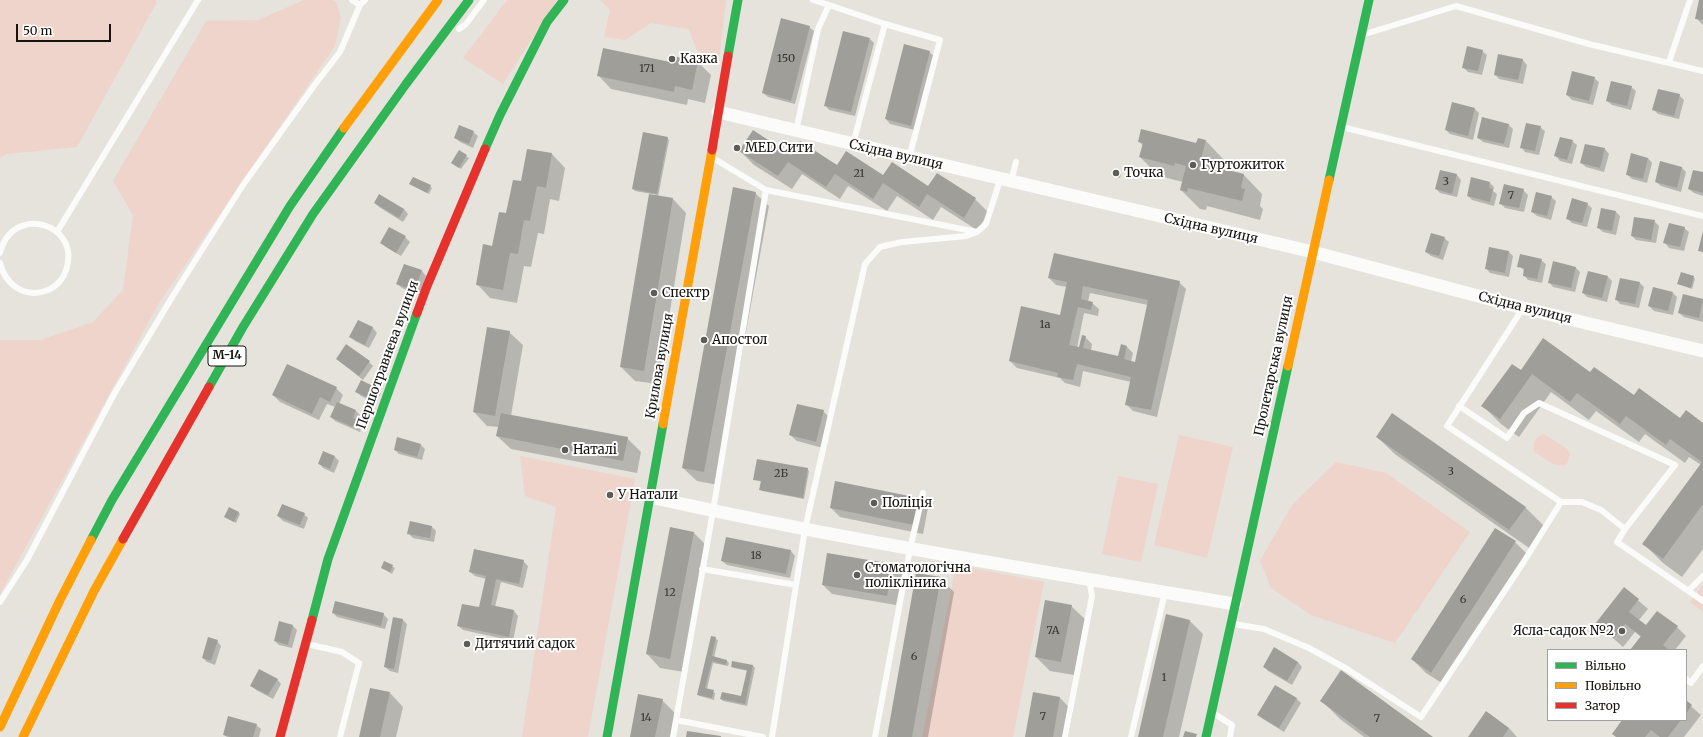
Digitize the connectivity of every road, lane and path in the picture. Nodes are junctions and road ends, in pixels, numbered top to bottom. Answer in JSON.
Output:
{"nodes":[{"id":1,"x":198,"y":0,"type":"edge"},
{"id":2,"x":352,"y":0,"type":"edge"},
{"id":3,"x":438,"y":0,"type":"edge"},
{"id":4,"x":469,"y":0,"type":"edge"},
{"id":5,"x":484,"y":0,"type":"edge"},
{"id":6,"x":564,"y":0,"type":"edge"},
{"id":7,"x":738,"y":0,"type":"edge"},
{"id":8,"x":813,"y":0,"type":"edge"},
{"id":9,"x":1369,"y":0,"type":"edge"},
{"id":10,"x":1690,"y":0,"type":"edge"},
{"id":11,"x":362,"y":2,"type":"edge"},
{"id":12,"x":829,"y":5,"type":"junction"},
{"id":13,"x":885,"y":24,"type":"junction"},
{"id":14,"x":1361,"y":35,"type":"junction"},
{"id":15,"x":436,"y":44,"type":"junction"},
{"id":16,"x":1669,"y":62,"type":"junction"},
{"id":17,"x":1703,"y":71,"type":"edge"},
{"id":18,"x":718,"y":112,"type":"junction"},
{"id":19,"x":1341,"y":126,"type":"junction"},
{"id":20,"x":796,"y":131,"type":"junction"},
{"id":21,"x":853,"y":144,"type":"junction"},
{"id":22,"x":710,"y":156,"type":"junction"},
{"id":23,"x":909,"y":158,"type":"junction"},
{"id":24,"x":1016,"y":162,"type":"dead end"},
{"id":25,"x":1006,"y":181,"type":"junction"},
{"id":26,"x":766,"y":190,"type":"junction"},
{"id":27,"x":1703,"y":216,"type":"edge"},
{"id":28,"x":57,"y":232,"type":"junction"},
{"id":29,"x":977,"y":232,"type":"junction"},
{"id":30,"x":1313,"y":252,"type":"junction"},
{"id":31,"x":0,"y":253,"type":"edge"},
{"id":32,"x":0,"y":263,"type":"edge"},
{"id":33,"x":1523,"y":308,"type":"junction"},
{"id":34,"x":1703,"y":351,"type":"edge"},
{"id":35,"x":1459,"y":406,"type":"junction"},
{"id":36,"x":923,"y":493,"type":"dead end"},
{"id":37,"x":650,"y":497,"type":"junction"},
{"id":38,"x":1561,"y":502,"type":"junction"},
{"id":39,"x":713,"y":511,"type":"junction"},
{"id":40,"x":805,"y":529,"type":"junction"},
{"id":41,"x":1625,"y":529,"type":"junction"},
{"id":42,"x":910,"y":549,"type":"junction"},
{"id":43,"x":702,"y":569,"type":"junction"},
{"id":44,"x":1703,"y":576,"type":"edge"},
{"id":45,"x":1089,"y":579,"type":"junction"},
{"id":46,"x":796,"y":585,"type":"junction"},
{"id":47,"x":94,"y":590,"type":"junction"},
{"id":48,"x":1688,"y":591,"type":"junction"},
{"id":49,"x":1165,"y":592,"type":"junction"},
{"id":50,"x":1703,"y":601,"type":"edge"},
{"id":51,"x":0,"y":602,"type":"edge"},
{"id":52,"x":1235,"y":604,"type":"junction"},
{"id":53,"x":1231,"y":624,"type":"junction"},
{"id":54,"x":305,"y":644,"type":"junction"},
{"id":55,"x":1703,"y":666,"type":"edge"},
{"id":56,"x":1687,"y":681,"type":"edge"},
{"id":57,"x":1212,"y":712,"type":"junction"},
{"id":58,"x":44,"y":715,"type":"dead end"},
{"id":59,"x":676,"y":720,"type":"junction"},
{"id":60,"x":0,"y":727,"type":"edge"},
{"id":61,"x":23,"y":737,"type":"edge"},
{"id":62,"x":280,"y":737,"type":"edge"},
{"id":63,"x":340,"y":737,"type":"edge"},
{"id":64,"x":607,"y":737,"type":"edge"},
{"id":65,"x":673,"y":737,"type":"edge"},
{"id":66,"x":763,"y":737,"type":"edge"},
{"id":67,"x":772,"y":737,"type":"edge"},
{"id":68,"x":875,"y":737,"type":"edge"},
{"id":69,"x":1064,"y":737,"type":"edge"},
{"id":70,"x":1131,"y":737,"type":"edge"},
{"id":71,"x":1206,"y":737,"type":"edge"},
{"id":72,"x":1230,"y":737,"type":"edge"}],
"edges":[{"from":1,"to":28,"type":"lane"},
{"from":2,"to":11,"type":"lane"},
{"from":3,"to":60,"type":"main road","number":"М-14"},
{"from":4,"to":15,"type":"main road","number":"М-14"},
{"from":5,"to":15,"type":"lane"},
{"from":6,"to":54,"type":"main road","name":"Першотравнева вулиця"},
{"from":7,"to":18,"type":"main road","name":"Крилова вулиця"},
{"from":8,"to":12,"type":"lane"},
{"from":9,"to":14,"type":"main road","name":"Пролетарська вулиця"},
{"from":10,"to":16,"type":"lane"},
{"from":11,"to":51,"type":"lane"},
{"from":12,"to":13,"type":"lane"},
{"from":12,"to":20,"type":"lane"},
{"from":13,"to":21,"type":"lane"},
{"from":13,"to":23,"type":"lane"},
{"from":14,"to":16,"type":"lane"},
{"from":14,"to":19,"type":"main road","name":"Пролетарська вулиця"},
{"from":15,"to":47,"type":"main road","number":"М-14"},
{"from":16,"to":17,"type":"lane"},
{"from":18,"to":20,"type":"street","name":"Східна вулиця"},
{"from":18,"to":22,"type":"main road","name":"Крилова вулиця"},
{"from":19,"to":27,"type":"lane"},
{"from":19,"to":30,"type":"main road","name":"Пролетарська вулиця"},
{"from":20,"to":21,"type":"street","name":"Східна вулиця"},
{"from":21,"to":23,"type":"street","name":"Східна вулиця"},
{"from":22,"to":26,"type":"lane"},
{"from":22,"to":37,"type":"main road","name":"Крилова вулиця"},
{"from":23,"to":25,"type":"street","name":"Східна вулиця"},
{"from":24,"to":25,"type":"lane"},
{"from":25,"to":29,"type":"lane"},
{"from":25,"to":30,"type":"street","name":"Східна вулиця"},
{"from":26,"to":29,"type":"lane"},
{"from":26,"to":39,"type":"lane"},
{"from":28,"to":31,"type":"lane"},
{"from":28,"to":32,"type":"lane"},
{"from":29,"to":40,"type":"lane"},
{"from":30,"to":33,"type":"street","name":"Східна вулиця"},
{"from":30,"to":52,"type":"main road","name":"Пролетарська вулиця"},
{"from":33,"to":34,"type":"street","name":"Східна вулиця"},
{"from":33,"to":35,"type":"lane"},
{"from":35,"to":38,"type":"lane"},
{"from":35,"to":41,"type":"lane"},
{"from":36,"to":42,"type":"lane"},
{"from":37,"to":39,"type":"street"},
{"from":37,"to":64,"type":"main road","name":"Крилова вулиця"},
{"from":38,"to":41,"type":"lane"},
{"from":38,"to":53,"type":"lane"},
{"from":39,"to":40,"type":"street"},
{"from":39,"to":43,"type":"lane"},
{"from":40,"to":42,"type":"street"},
{"from":40,"to":46,"type":"lane"},
{"from":41,"to":48,"type":"lane"},
{"from":42,"to":45,"type":"street"},
{"from":42,"to":68,"type":"lane"},
{"from":43,"to":46,"type":"lane"},
{"from":43,"to":59,"type":"lane"},
{"from":44,"to":48,"type":"lane"},
{"from":45,"to":49,"type":"street"},
{"from":45,"to":69,"type":"lane"},
{"from":46,"to":67,"type":"lane"},
{"from":47,"to":58,"type":"main road"},
{"from":47,"to":61,"type":"main road","number":"М-14"},
{"from":48,"to":50,"type":"lane"},
{"from":49,"to":52,"type":"street"},
{"from":49,"to":70,"type":"lane"},
{"from":52,"to":53,"type":"main road","name":"Пролетарська вулиця"},
{"from":53,"to":57,"type":"main road","name":"Пролетарська вулиця"},
{"from":54,"to":62,"type":"main road","name":"Першотравнева вулиця"},
{"from":54,"to":63,"type":"lane"},
{"from":55,"to":56,"type":"lane"},
{"from":57,"to":71,"type":"main road","name":"Пролетарська вулиця"},
{"from":57,"to":72,"type":"lane"},
{"from":59,"to":65,"type":"lane"},
{"from":59,"to":66,"type":"lane"}]}
